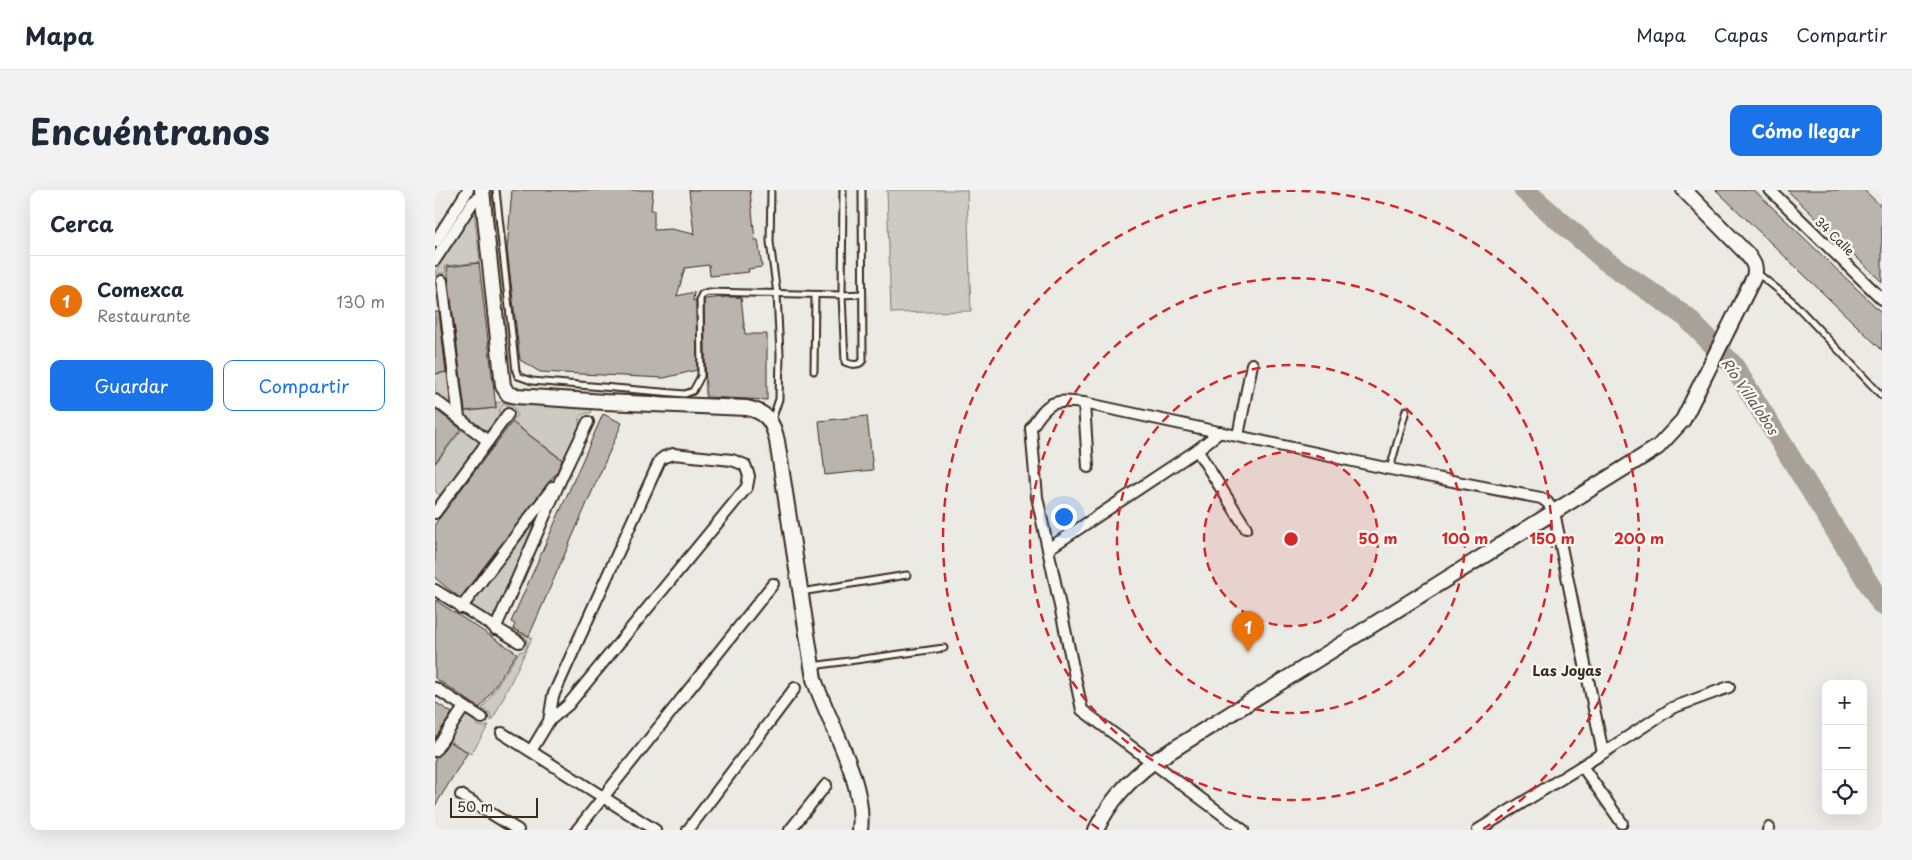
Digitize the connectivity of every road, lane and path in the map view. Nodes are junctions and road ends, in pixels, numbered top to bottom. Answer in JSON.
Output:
{"nodes":[{"id":1,"x":468,"y":190,"type":"edge"},
{"id":2,"x":771,"y":190,"type":"edge"},
{"id":3,"x":843,"y":190,"type":"edge"},
{"id":4,"x":862,"y":190,"type":"edge"},
{"id":5,"x":1684,"y":190,"type":"edge"},
{"id":6,"x":1770,"y":190,"type":"edge"},
{"id":7,"x":487,"y":191,"type":"edge"},
{"id":8,"x":435,"y":242,"type":"edge"},
{"id":9,"x":435,"y":260,"type":"edge"},
{"id":10,"x":1755,"y":274,"type":"junction"},
{"id":11,"x":442,"y":281,"type":"dead end"},
{"id":12,"x":777,"y":294,"type":"junction"},
{"id":13,"x":862,"y":294,"type":"junction"},
{"id":14,"x":815,"y":295,"type":"junction"},
{"id":15,"x":842,"y":295,"type":"junction"},
{"id":16,"x":1882,"y":299,"type":"edge"},
{"id":17,"x":1252,"y":364,"type":"dead end"},
{"id":18,"x":814,"y":371,"type":"dead end"},
{"id":19,"x":1882,"y":396,"type":"edge"},
{"id":20,"x":435,"y":400,"type":"edge"},
{"id":21,"x":1084,"y":403,"type":"junction"},
{"id":22,"x":1406,"y":410,"type":"dead end"},
{"id":23,"x":508,"y":414,"type":"dead end"},
{"id":24,"x":459,"y":418,"type":"junction"},
{"id":25,"x":771,"y":421,"type":"junction"},
{"id":26,"x":588,"y":422,"type":"dead end"},
{"id":27,"x":1220,"y":432,"type":"junction"},
{"id":28,"x":1238,"y":436,"type":"junction"},
{"id":29,"x":488,"y":441,"type":"junction"},
{"id":30,"x":1197,"y":450,"type":"junction"},
{"id":31,"x":1088,"y":467,"type":"dead end"},
{"id":32,"x":1390,"y":469,"type":"junction"},
{"id":33,"x":564,"y":472,"type":"junction"},
{"id":34,"x":439,"y":500,"type":"edge"},
{"id":35,"x":1554,"y":512,"type":"junction"},
{"id":36,"x":435,"y":513,"type":"edge"},
{"id":37,"x":1246,"y":528,"type":"dead end"},
{"id":38,"x":1048,"y":549,"type":"junction"},
{"id":39,"x":907,"y":575,"type":"dead end"},
{"id":40,"x":773,"y":584,"type":"dead end"},
{"id":41,"x":435,"y":590,"type":"edge"},
{"id":42,"x":800,"y":592,"type":"junction"},
{"id":43,"x":461,"y":608,"type":"junction"},
{"id":44,"x":495,"y":629,"type":"junction"},
{"id":45,"x":519,"y":642,"type":"dead end"},
{"id":46,"x":944,"y":648,"type":"dead end"},
{"id":47,"x":812,"y":666,"type":"junction"},
{"id":48,"x":1729,"y":687,"type":"dead end"},
{"id":49,"x":435,"y":688,"type":"edge"},
{"id":50,"x":795,"y":688,"type":"dead end"},
{"id":51,"x":464,"y":706,"type":"junction"},
{"id":52,"x":482,"y":718,"type":"dead end"},
{"id":53,"x":549,"y":721,"type":"junction"},
{"id":54,"x":502,"y":733,"type":"dead end"},
{"id":55,"x":435,"y":751,"type":"edge"},
{"id":56,"x":531,"y":751,"type":"junction"},
{"id":57,"x":1603,"y":753,"type":"junction"},
{"id":58,"x":1153,"y":762,"type":"junction"},
{"id":59,"x":1582,"y":766,"type":"junction"},
{"id":60,"x":825,"y":786,"type":"dead end"},
{"id":61,"x":461,"y":795,"type":"dead end"},
{"id":62,"x":604,"y":797,"type":"junction"},
{"id":63,"x":1622,"y":823,"type":"dead end"},
{"id":64,"x":518,"y":830,"type":"edge"},
{"id":65,"x":577,"y":830,"type":"edge"},
{"id":66,"x":655,"y":830,"type":"edge"},
{"id":67,"x":688,"y":830,"type":"edge"},
{"id":68,"x":791,"y":830,"type":"edge"},
{"id":69,"x":860,"y":830,"type":"edge"},
{"id":70,"x":1096,"y":830,"type":"edge"},
{"id":71,"x":1243,"y":830,"type":"edge"},
{"id":72,"x":1478,"y":830,"type":"edge"}],
"edges":[{"from":1,"to":8,"type":"street"},
{"from":2,"to":12,"type":"lane"},
{"from":3,"to":15,"type":"lane"},
{"from":4,"to":13,"type":"lane"},
{"from":5,"to":10,"type":"main road"},
{"from":6,"to":16,"type":"street","name":"34 Calle"},
{"from":7,"to":9,"type":"street"},
{"from":7,"to":12,"type":"lane"},
{"from":7,"to":25,"type":"main road"},
{"from":10,"to":19,"type":"lane"},
{"from":10,"to":35,"type":"main road"},
{"from":11,"to":24,"type":"street"},
{"from":12,"to":14,"type":"lane"},
{"from":12,"to":25,"type":"lane"},
{"from":13,"to":15,"type":"lane"},
{"from":13,"to":15,"type":"lane"},
{"from":14,"to":15,"type":"lane"},
{"from":14,"to":18,"type":"lane"},
{"from":17,"to":28,"type":"street"},
{"from":20,"to":24,"type":"street"},
{"from":21,"to":27,"type":"street"},
{"from":21,"to":31,"type":"street"},
{"from":21,"to":38,"type":"street"},
{"from":22,"to":32,"type":"lane"},
{"from":23,"to":29,"type":"street"},
{"from":24,"to":29,"type":"street"},
{"from":25,"to":42,"type":"main road"},
{"from":26,"to":33,"type":"street"},
{"from":27,"to":28,"type":"street"},
{"from":27,"to":30,"type":"street"},
{"from":28,"to":32,"type":"street"},
{"from":29,"to":34,"type":"street"},
{"from":30,"to":37,"type":"street"},
{"from":30,"to":38,"type":"street"},
{"from":32,"to":35,"type":"street"},
{"from":33,"to":43,"type":"street"},
{"from":33,"to":44,"type":"street"},
{"from":34,"to":36,"type":"street"},
{"from":35,"to":57,"type":"street"},
{"from":35,"to":58,"type":"main road"},
{"from":38,"to":58,"type":"street"},
{"from":39,"to":42,"type":"lane"},
{"from":40,"to":62,"type":"street"},
{"from":41,"to":43,"type":"street"},
{"from":42,"to":47,"type":"main road"},
{"from":43,"to":44,"type":"street"},
{"from":44,"to":45,"type":"street"},
{"from":46,"to":47,"type":"lane"},
{"from":47,"to":69,"type":"main road"},
{"from":48,"to":57,"type":"street"},
{"from":49,"to":51,"type":"street"},
{"from":50,"to":67,"type":"street"},
{"from":51,"to":52,"type":"street"},
{"from":51,"to":55,"type":"street"},
{"from":53,"to":53,"type":"street"},
{"from":53,"to":56,"type":"street"},
{"from":54,"to":56,"type":"street"},
{"from":56,"to":62,"type":"street"},
{"from":57,"to":59,"type":"street"},
{"from":58,"to":70,"type":"main road"},
{"from":58,"to":71,"type":"street"},
{"from":59,"to":63,"type":"street"},
{"from":59,"to":72,"type":"street"},
{"from":60,"to":68,"type":"street"},
{"from":61,"to":64,"type":"street"},
{"from":62,"to":65,"type":"street"},
{"from":62,"to":66,"type":"street"}]}
